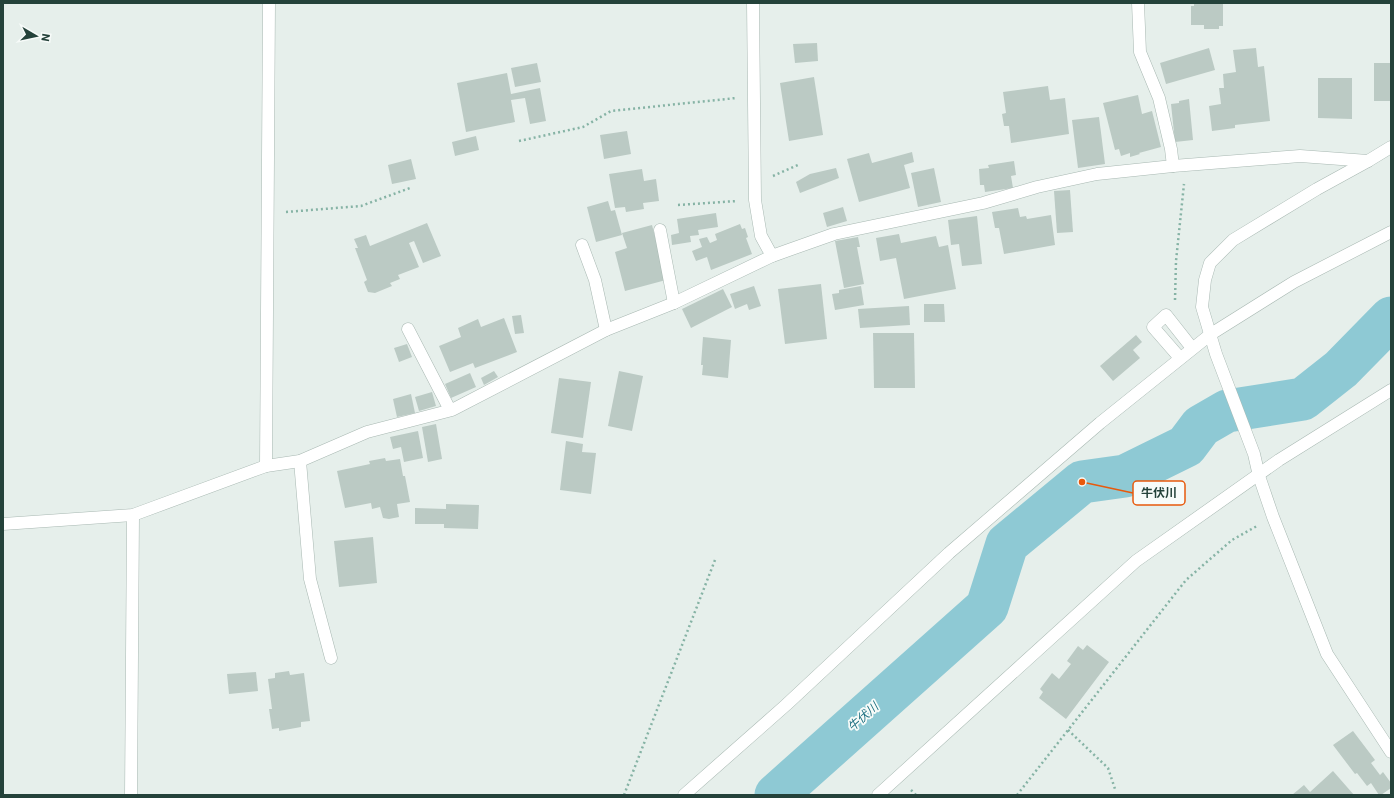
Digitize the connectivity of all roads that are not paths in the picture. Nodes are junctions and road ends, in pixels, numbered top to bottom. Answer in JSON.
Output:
{"nodes":[{"id":1,"x":269,"y":3,"type":"edge"},
{"id":2,"x":753,"y":3,"type":"edge"},
{"id":3,"x":1138,"y":3,"type":"edge"},
{"id":4,"x":1391,"y":146,"type":"edge"},
{"id":5,"x":1368,"y":161,"type":"junction"},
{"id":6,"x":1173,"y":166,"type":"junction"},
{"id":7,"x":660,"y":230,"type":"dead end"},
{"id":8,"x":1391,"y":232,"type":"edge"},
{"id":9,"x":582,"y":245,"type":"dead end"},
{"id":10,"x":772,"y":256,"type":"junction"},
{"id":11,"x":674,"y":303,"type":"junction"},
{"id":12,"x":408,"y":329,"type":"dead end"},
{"id":13,"x":606,"y":330,"type":"junction"},
{"id":14,"x":1211,"y":334,"type":"junction"},
{"id":15,"x":1192,"y":348,"type":"junction"},
{"id":16,"x":1180,"y":358,"type":"junction"},
{"id":17,"x":1391,"y":390,"type":"edge"},
{"id":18,"x":450,"y":410,"type":"junction"},
{"id":19,"x":300,"y":461,"type":"junction"},
{"id":20,"x":266,"y":466,"type":"junction"},
{"id":21,"x":1259,"y":476,"type":"junction"},
{"id":22,"x":133,"y":515,"type":"junction"},
{"id":23,"x":3,"y":524,"type":"edge"},
{"id":24,"x":331,"y":658,"type":"dead end"},
{"id":25,"x":1391,"y":752,"type":"edge"},
{"id":26,"x":131,"y":795,"type":"edge"},
{"id":27,"x":684,"y":795,"type":"edge"},
{"id":28,"x":878,"y":795,"type":"edge"}],
"edges":[{"from":1,"to":20,"type":"street"},
{"from":2,"to":10,"type":"street"},
{"from":3,"to":6,"type":"street"},
{"from":4,"to":5,"type":"street"},
{"from":5,"to":6,"type":"street"},
{"from":5,"to":14,"type":"street"},
{"from":6,"to":10,"type":"street"},
{"from":7,"to":11,"type":"street"},
{"from":8,"to":14,"type":"street"},
{"from":9,"to":13,"type":"street"},
{"from":10,"to":11,"type":"street"},
{"from":11,"to":13,"type":"street"},
{"from":12,"to":18,"type":"street"},
{"from":13,"to":18,"type":"street"},
{"from":14,"to":15,"type":"street"},
{"from":14,"to":21,"type":"street"},
{"from":15,"to":16,"type":"street"},
{"from":15,"to":16,"type":"street"},
{"from":16,"to":27,"type":"street"},
{"from":17,"to":21,"type":"street"},
{"from":18,"to":19,"type":"street"},
{"from":19,"to":20,"type":"street"},
{"from":19,"to":24,"type":"street"},
{"from":20,"to":22,"type":"street"},
{"from":21,"to":25,"type":"street"},
{"from":21,"to":28,"type":"street"},
{"from":22,"to":23,"type":"street"},
{"from":22,"to":26,"type":"street"}]}
